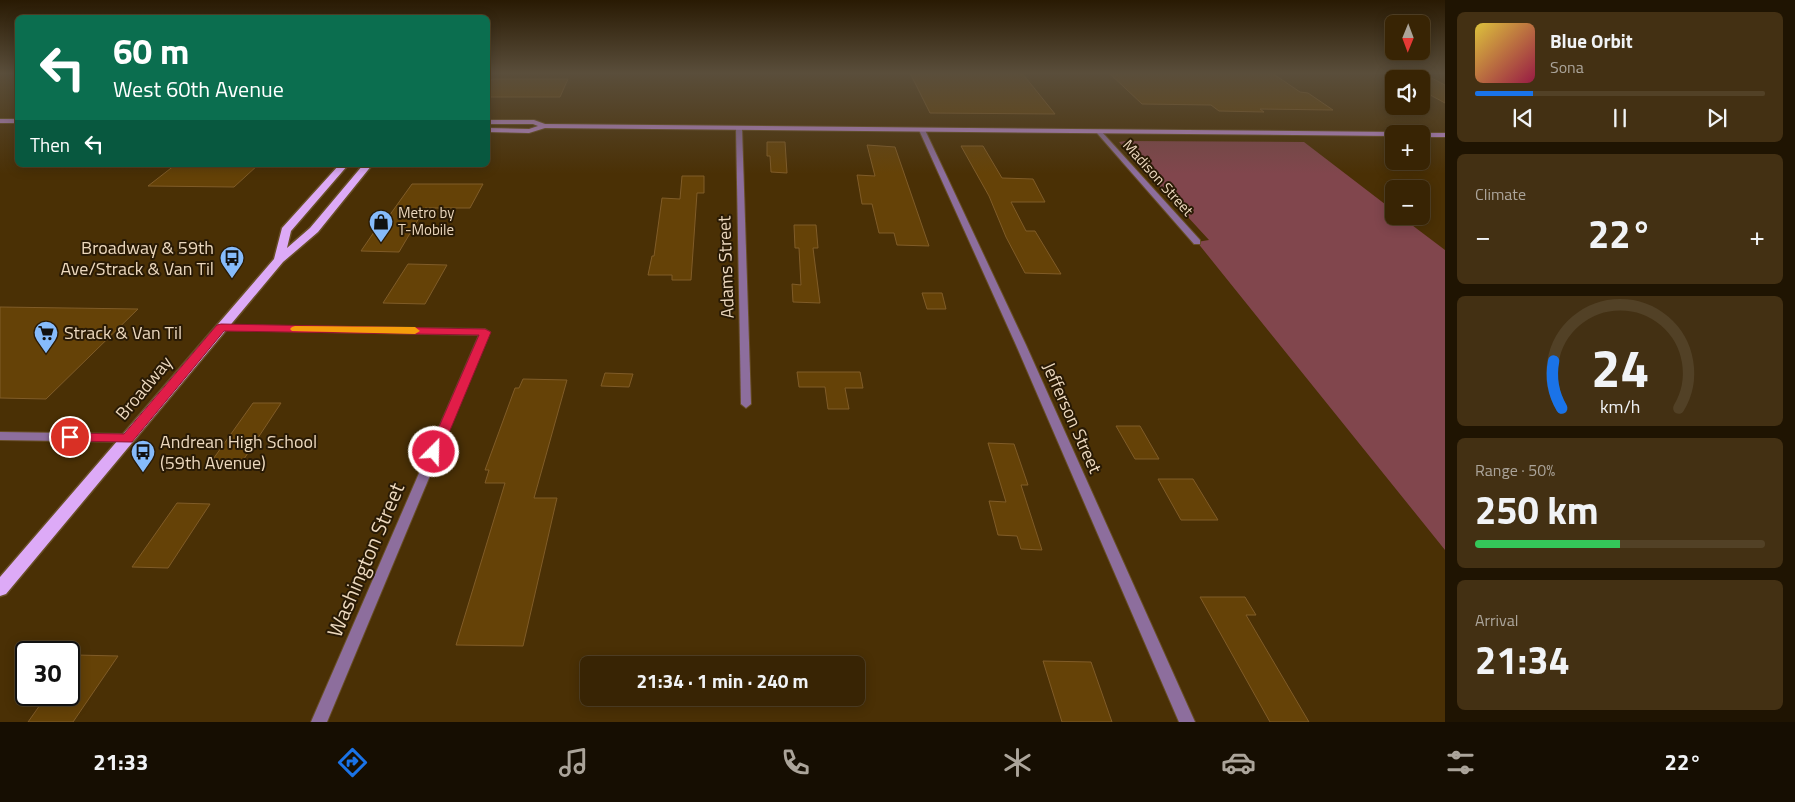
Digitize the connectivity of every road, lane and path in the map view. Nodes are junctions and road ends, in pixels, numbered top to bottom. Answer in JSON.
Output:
{"nodes":[{"id":1,"x":0,"y":121,"type":"edge"},
{"id":2,"x":15,"y":121,"type":"edge"},
{"id":3,"x":490,"y":122,"type":"edge"},
{"id":4,"x":545,"y":126,"type":"junction"},
{"id":5,"x":739,"y":128,"type":"junction"},
{"id":6,"x":490,"y":130,"type":"edge"},
{"id":7,"x":922,"y":130,"type":"junction"},
{"id":8,"x":1099,"y":132,"type":"junction"},
{"id":9,"x":1385,"y":134,"type":"edge"},
{"id":10,"x":1430,"y":135,"type":"edge"},
{"id":11,"x":1445,"y":135,"type":"edge"},
{"id":12,"x":342,"y":167,"type":"edge"},
{"id":13,"x":366,"y":167,"type":"edge"},
{"id":14,"x":1197,"y":242,"type":"dead end"},
{"id":15,"x":279,"y":260,"type":"junction"},
{"id":16,"x":221,"y":328,"type":"junction"},
{"id":17,"x":746,"y":404,"type":"dead end"},
{"id":18,"x":0,"y":436,"type":"edge"},
{"id":19,"x":128,"y":438,"type":"junction"},
{"id":20,"x":0,"y":589,"type":"edge"},
{"id":21,"x":319,"y":722,"type":"edge"},
{"id":22,"x":1187,"y":722,"type":"edge"}],
"edges":[{"from":1,"to":2,"type":"main road"},
{"from":3,"to":4,"type":"main road"},
{"from":4,"to":5,"type":"main road"},
{"from":4,"to":6,"type":"main road"},
{"from":5,"to":7,"type":"main road"},
{"from":5,"to":17,"type":"street","name":"Adams Street"},
{"from":7,"to":8,"type":"main road"},
{"from":7,"to":22,"type":"street","name":"Jefferson Street"},
{"from":8,"to":9,"type":"main road"},
{"from":8,"to":14,"type":"street","name":"Madison Street"},
{"from":10,"to":11,"type":"main road"},
{"from":12,"to":15,"type":"main road","name":"Broadway"},
{"from":13,"to":15,"type":"main road","name":"Broadway"},
{"from":15,"to":16,"type":"main road","name":"Broadway"},
{"from":16,"to":19,"type":"main road","name":"Broadway"},
{"from":16,"to":21,"type":"street","name":"Washington Street"},
{"from":18,"to":19,"type":"street"},
{"from":19,"to":20,"type":"main road","name":"Broadway"}]}
